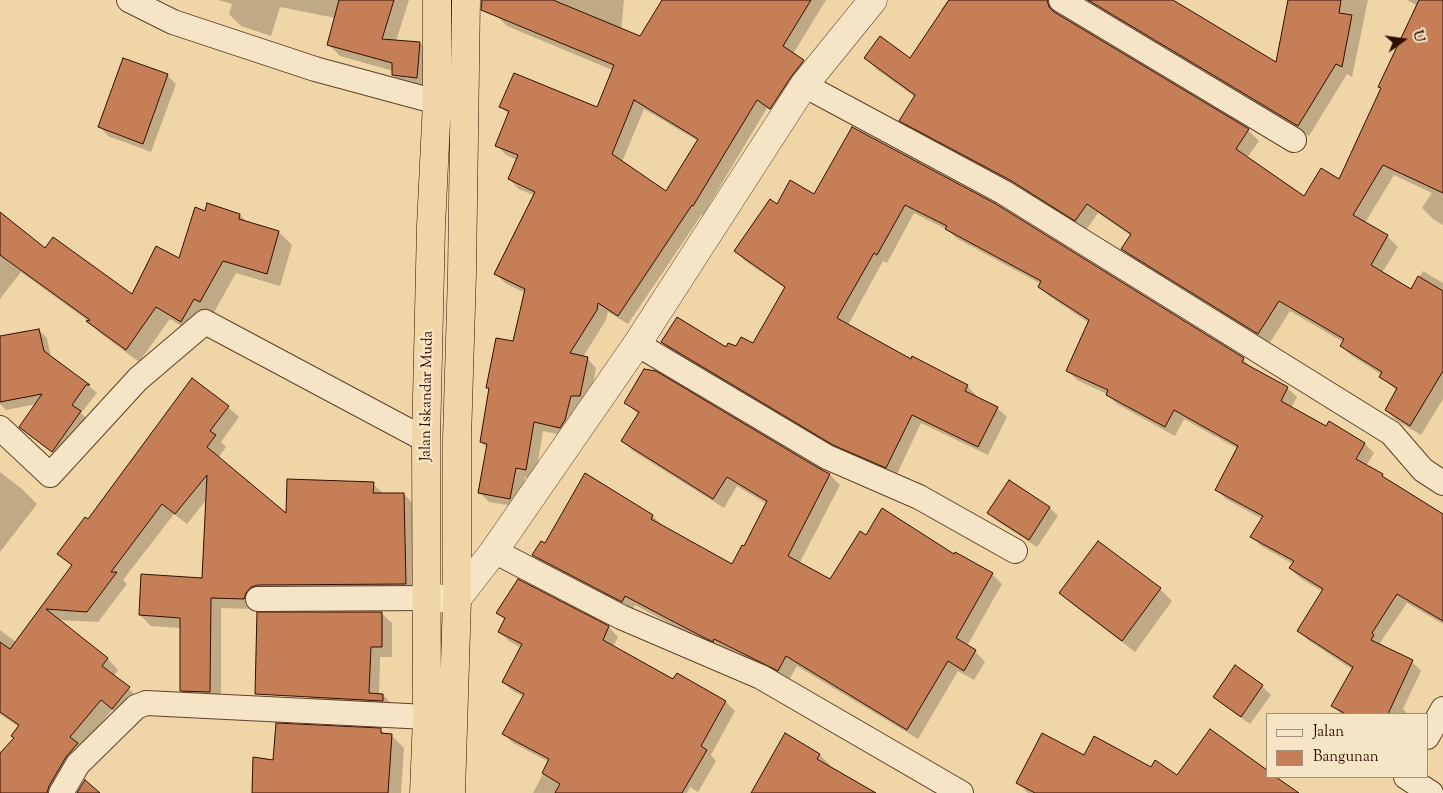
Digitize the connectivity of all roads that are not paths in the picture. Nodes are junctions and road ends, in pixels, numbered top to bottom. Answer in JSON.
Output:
{"nodes":[{"id":1,"x":129,"y":0,"type":"edge"},
{"id":2,"x":437,"y":0,"type":"edge"},
{"id":3,"x":466,"y":0,"type":"edge"},
{"id":4,"x":873,"y":0,"type":"edge"},
{"id":5,"x":1061,"y":0,"type":"edge"},
{"id":6,"x":804,"y":85,"type":"junction"},
{"id":7,"x":437,"y":102,"type":"junction"},
{"id":8,"x":1294,"y":140,"type":"dead end"},
{"id":9,"x":637,"y":344,"type":"junction"},
{"id":10,"x":0,"y":428,"type":"edge"},
{"id":11,"x":426,"y":440,"type":"junction"},
{"id":12,"x":1443,"y":483,"type":"edge"},
{"id":13,"x":1014,"y":551,"type":"dead end"},
{"id":14,"x":494,"y":552,"type":"junction"},
{"id":15,"x":427,"y":598,"type":"junction"},
{"id":16,"x":258,"y":599,"type":"dead end"},
{"id":17,"x":457,"y":600,"type":"junction"},
{"id":18,"x":1443,"y":709,"type":"edge"},
{"id":19,"x":427,"y":717,"type":"junction"},
{"id":20,"x":1428,"y":735,"type":"edge"},
{"id":21,"x":1404,"y":778,"type":"edge"},
{"id":22,"x":1407,"y":778,"type":"edge"},
{"id":23,"x":61,"y":793,"type":"edge"},
{"id":24,"x":424,"y":793,"type":"edge"},
{"id":25,"x":451,"y":793,"type":"edge"},
{"id":26,"x":961,"y":793,"type":"edge"},
{"id":27,"x":1394,"y":793,"type":"edge"},
{"id":28,"x":1431,"y":793,"type":"edge"}],
"edges":[{"from":1,"to":7,"type":"street"},
{"from":2,"to":7,"type":"highway","name":"Jalan Iskandar Muda"},
{"from":3,"to":17,"type":"highway","name":"Jalan Iskandar Muda"},
{"from":4,"to":6,"type":"street"},
{"from":5,"to":8,"type":"street"},
{"from":6,"to":9,"type":"street"},
{"from":6,"to":12,"type":"street"},
{"from":7,"to":11,"type":"highway","name":"Jalan Iskandar Muda"},
{"from":9,"to":13,"type":"street"},
{"from":9,"to":14,"type":"street"},
{"from":10,"to":11,"type":"street"},
{"from":11,"to":15,"type":"highway","name":"Jalan Iskandar Muda"},
{"from":14,"to":17,"type":"street"},
{"from":14,"to":26,"type":"street"},
{"from":15,"to":16,"type":"street"},
{"from":15,"to":17,"type":"street"},
{"from":15,"to":19,"type":"highway","name":"Jalan Iskandar Muda"},
{"from":17,"to":25,"type":"highway","name":"Jalan Iskandar Muda"},
{"from":18,"to":20,"type":"street"},
{"from":19,"to":23,"type":"street"},
{"from":19,"to":24,"type":"highway","name":"Jalan Iskandar Muda"},
{"from":21,"to":27,"type":"street"},
{"from":22,"to":28,"type":"street"}]}
